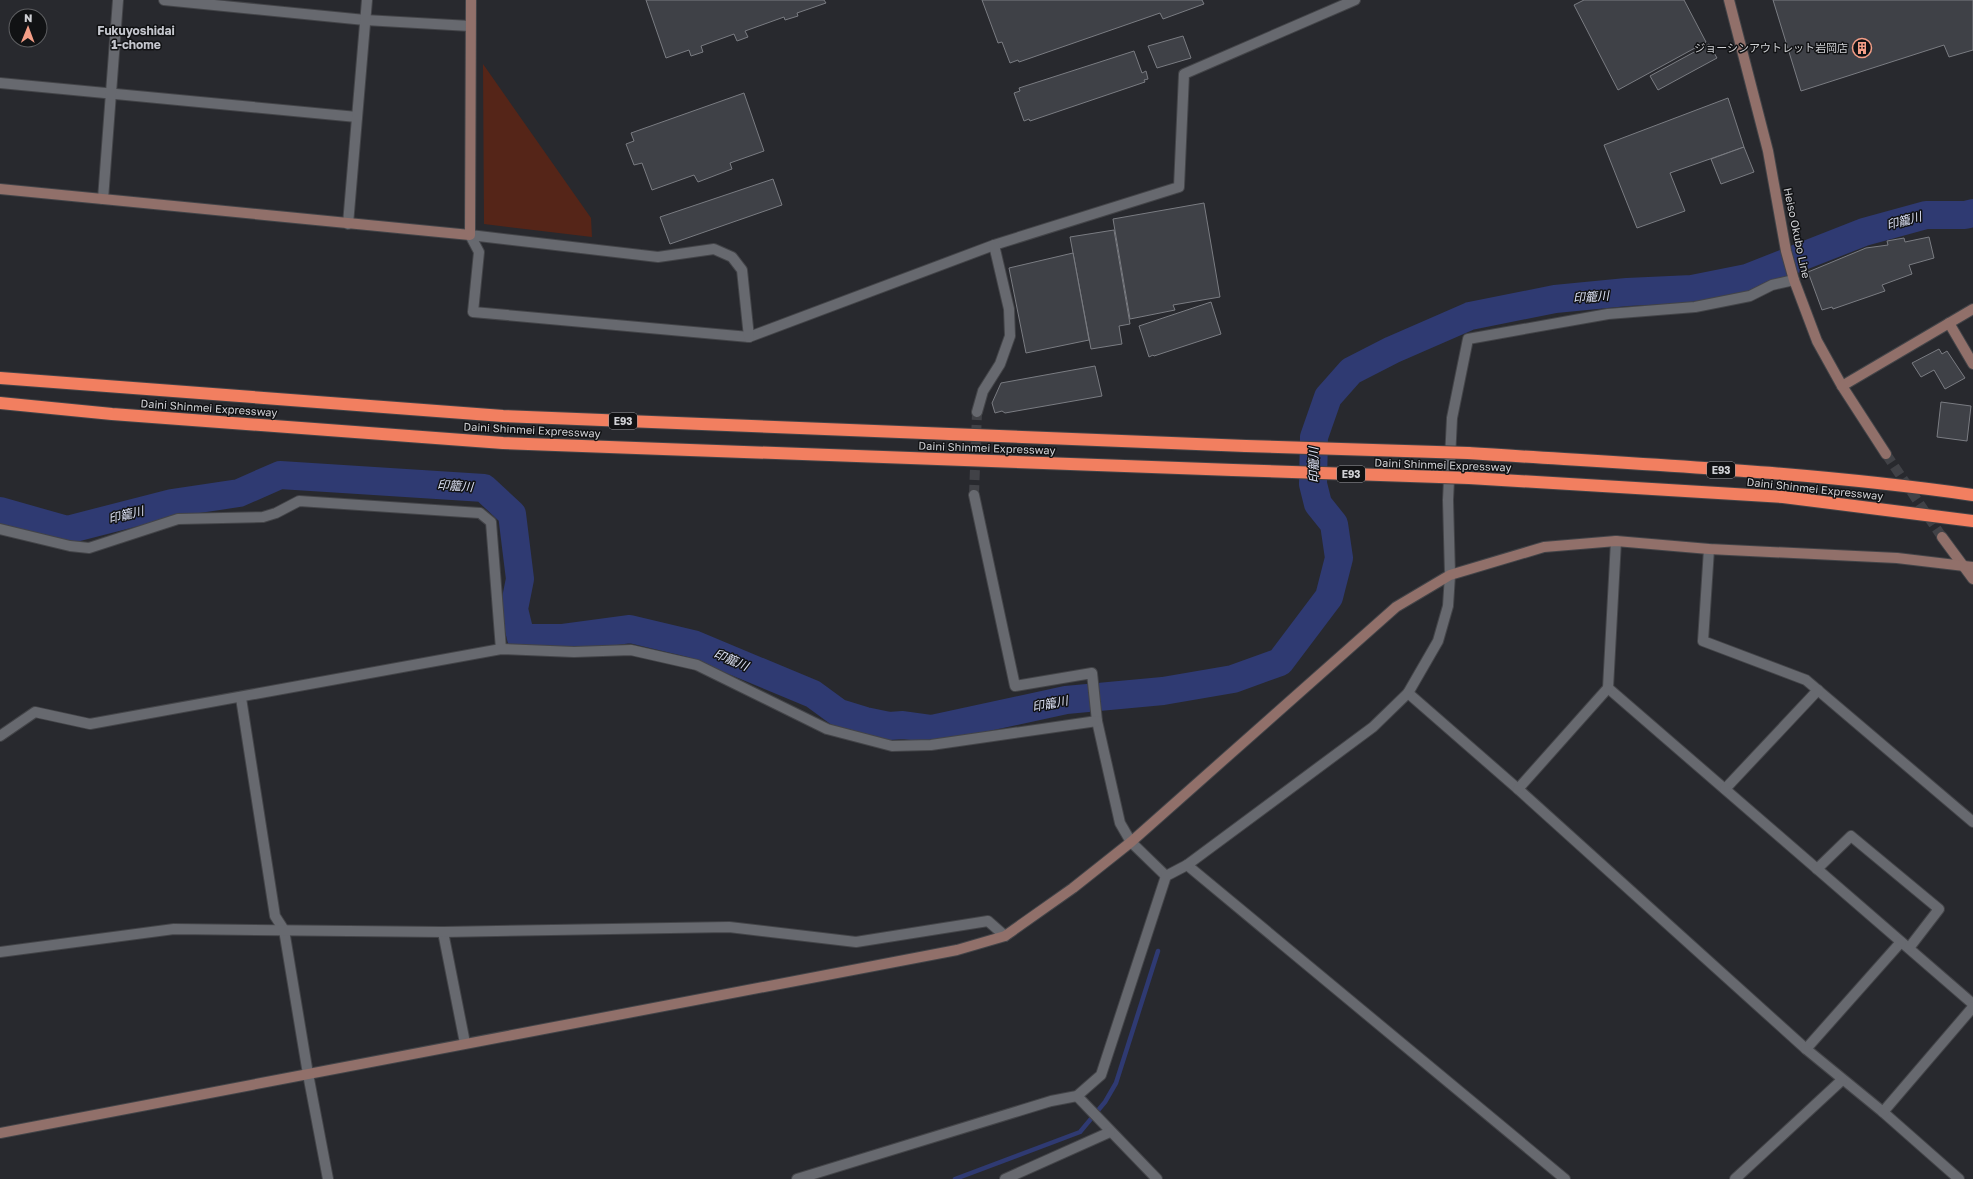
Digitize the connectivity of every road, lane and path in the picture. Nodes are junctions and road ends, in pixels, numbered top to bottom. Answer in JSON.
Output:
{"nodes":[{"id":1,"x":118,"y":0,"type":"edge"},
{"id":2,"x":164,"y":0,"type":"edge"},
{"id":3,"x":367,"y":0,"type":"edge"},
{"id":4,"x":471,"y":0,"type":"edge"},
{"id":5,"x":1354,"y":0,"type":"edge"},
{"id":6,"x":1729,"y":0,"type":"edge"},
{"id":7,"x":365,"y":20,"type":"junction"},
{"id":8,"x":470,"y":26,"type":"junction"},
{"id":9,"x":0,"y":83,"type":"edge"},
{"id":10,"x":111,"y":93,"type":"junction"},
{"id":11,"x":357,"y":117,"type":"junction"},
{"id":12,"x":0,"y":189,"type":"edge"},
{"id":13,"x":103,"y":198,"type":"junction"},
{"id":14,"x":348,"y":224,"type":"junction"},
{"id":15,"x":470,"y":235,"type":"junction"},
{"id":16,"x":994,"y":245,"type":"junction"},
{"id":17,"x":1793,"y":276,"type":"junction"},
{"id":18,"x":1973,"y":309,"type":"edge"},
{"id":19,"x":1949,"y":323,"type":"junction"},
{"id":20,"x":749,"y":337,"type":"junction"},
{"id":21,"x":1973,"y":364,"type":"edge"},
{"id":22,"x":0,"y":378,"type":"edge"},
{"id":23,"x":1842,"y":386,"type":"junction"},
{"id":24,"x":0,"y":403,"type":"edge"},
{"id":25,"x":977,"y":412,"type":"tunnel mouth"},
{"id":26,"x":1886,"y":454,"type":"tunnel mouth"},
{"id":27,"x":974,"y":495,"type":"tunnel mouth"},
{"id":28,"x":1973,"y":495,"type":"edge"},
{"id":29,"x":1973,"y":521,"type":"edge"},
{"id":30,"x":0,"y":529,"type":"edge"},
{"id":31,"x":1942,"y":537,"type":"tunnel mouth"},
{"id":32,"x":1616,"y":541,"type":"junction"},
{"id":33,"x":1710,"y":549,"type":"junction"},
{"id":34,"x":1969,"y":567,"type":"edge"},
{"id":35,"x":1450,"y":575,"type":"junction"},
{"id":36,"x":1973,"y":579,"type":"edge"},
{"id":37,"x":501,"y":649,"type":"junction"},
{"id":38,"x":1608,"y":688,"type":"junction"},
{"id":39,"x":1818,"y":690,"type":"junction"},
{"id":40,"x":1408,"y":693,"type":"junction"},
{"id":41,"x":241,"y":698,"type":"junction"},
{"id":42,"x":1097,"y":721,"type":"junction"},
{"id":43,"x":0,"y":736,"type":"edge"},
{"id":44,"x":1518,"y":789,"type":"junction"},
{"id":45,"x":1725,"y":789,"type":"junction"},
{"id":46,"x":1973,"y":822,"type":"edge"},
{"id":47,"x":1131,"y":842,"type":"junction"},
{"id":48,"x":1187,"y":865,"type":"junction"},
{"id":49,"x":1817,"y":869,"type":"junction"},
{"id":50,"x":1166,"y":876,"type":"junction"},
{"id":51,"x":284,"y":930,"type":"junction"},
{"id":52,"x":443,"y":932,"type":"junction"},
{"id":53,"x":1005,"y":936,"type":"junction"},
{"id":54,"x":1905,"y":945,"type":"junction"},
{"id":55,"x":0,"y":952,"type":"edge"},
{"id":56,"x":1973,"y":1006,"type":"edge"},
{"id":57,"x":465,"y":1043,"type":"junction"},
{"id":58,"x":1806,"y":1049,"type":"junction"},
{"id":59,"x":308,"y":1074,"type":"junction"},
{"id":60,"x":1842,"y":1080,"type":"junction"},
{"id":61,"x":1077,"y":1096,"type":"junction"},
{"id":62,"x":1883,"y":1112,"type":"junction"},
{"id":63,"x":1110,"y":1132,"type":"junction"},
{"id":64,"x":0,"y":1133,"type":"edge"},
{"id":65,"x":328,"y":1179,"type":"edge"},
{"id":66,"x":797,"y":1179,"type":"edge"},
{"id":67,"x":1006,"y":1179,"type":"edge"},
{"id":68,"x":1157,"y":1179,"type":"edge"},
{"id":69,"x":1565,"y":1179,"type":"edge"},
{"id":70,"x":1735,"y":1179,"type":"edge"},
{"id":71,"x":1958,"y":1179,"type":"edge"}],
"edges":[{"from":1,"to":10,"type":"street"},
{"from":2,"to":7,"type":"street"},
{"from":3,"to":7,"type":"street"},
{"from":4,"to":8,"type":"street"},
{"from":5,"to":16,"type":"street"},
{"from":6,"to":17,"type":"street","name":"Heiso Okubo Line"},
{"from":7,"to":8,"type":"street"},
{"from":7,"to":11,"type":"street"},
{"from":8,"to":15,"type":"street"},
{"from":9,"to":10,"type":"street"},
{"from":10,"to":11,"type":"street"},
{"from":10,"to":13,"type":"street"},
{"from":11,"to":14,"type":"street"},
{"from":12,"to":13,"type":"street"},
{"from":13,"to":14,"type":"street"},
{"from":14,"to":15,"type":"street"},
{"from":15,"to":20,"type":"street"},
{"from":15,"to":20,"type":"street"},
{"from":16,"to":20,"type":"street"},
{"from":16,"to":25,"type":"street"},
{"from":17,"to":23,"type":"street","name":"Heiso Okubo Line"},
{"from":17,"to":35,"type":"street"},
{"from":18,"to":19,"type":"street"},
{"from":19,"to":21,"type":"street"},
{"from":19,"to":23,"type":"street"},
{"from":22,"to":28,"type":"highway","name":"Daini Shinmei Expressway","number":"E93","bridge":true},
{"from":23,"to":26,"type":"street","name":"Heiso Okubo Line"},
{"from":24,"to":29,"type":"highway","name":"Daini Shinmei Expressway","number":"E93","bridge":true},
{"from":27,"to":42,"type":"street"},
{"from":30,"to":37,"type":"street"},
{"from":31,"to":34,"type":"street"},
{"from":32,"to":33,"type":"street"},
{"from":32,"to":35,"type":"street"},
{"from":32,"to":38,"type":"street"},
{"from":33,"to":34,"type":"street"},
{"from":33,"to":39,"type":"street"},
{"from":34,"to":36,"type":"street"},
{"from":35,"to":40,"type":"street"},
{"from":35,"to":47,"type":"street"},
{"from":37,"to":41,"type":"street"},
{"from":37,"to":42,"type":"street"},
{"from":38,"to":44,"type":"street"},
{"from":38,"to":45,"type":"street"},
{"from":39,"to":45,"type":"street"},
{"from":39,"to":46,"type":"street"},
{"from":40,"to":44,"type":"street"},
{"from":40,"to":48,"type":"street"},
{"from":41,"to":43,"type":"street"},
{"from":41,"to":51,"type":"street"},
{"from":42,"to":47,"type":"street"},
{"from":44,"to":58,"type":"street"},
{"from":45,"to":49,"type":"street"},
{"from":47,"to":50,"type":"street"},
{"from":47,"to":53,"type":"street"},
{"from":48,"to":50,"type":"street"},
{"from":48,"to":69,"type":"street"},
{"from":49,"to":54,"type":"street"},
{"from":49,"to":54,"type":"street"},
{"from":50,"to":61,"type":"street"},
{"from":51,"to":52,"type":"street"},
{"from":51,"to":55,"type":"street"},
{"from":51,"to":59,"type":"street"},
{"from":52,"to":53,"type":"street"},
{"from":52,"to":57,"type":"street"},
{"from":53,"to":57,"type":"street"},
{"from":54,"to":56,"type":"street"},
{"from":54,"to":58,"type":"street"},
{"from":56,"to":62,"type":"street"},
{"from":57,"to":59,"type":"street"},
{"from":58,"to":60,"type":"street"},
{"from":59,"to":64,"type":"street"},
{"from":59,"to":65,"type":"street"},
{"from":60,"to":62,"type":"street"},
{"from":60,"to":70,"type":"street"},
{"from":61,"to":63,"type":"street"},
{"from":61,"to":66,"type":"street"},
{"from":62,"to":71,"type":"street"},
{"from":63,"to":67,"type":"street"},
{"from":63,"to":68,"type":"street"}]}
